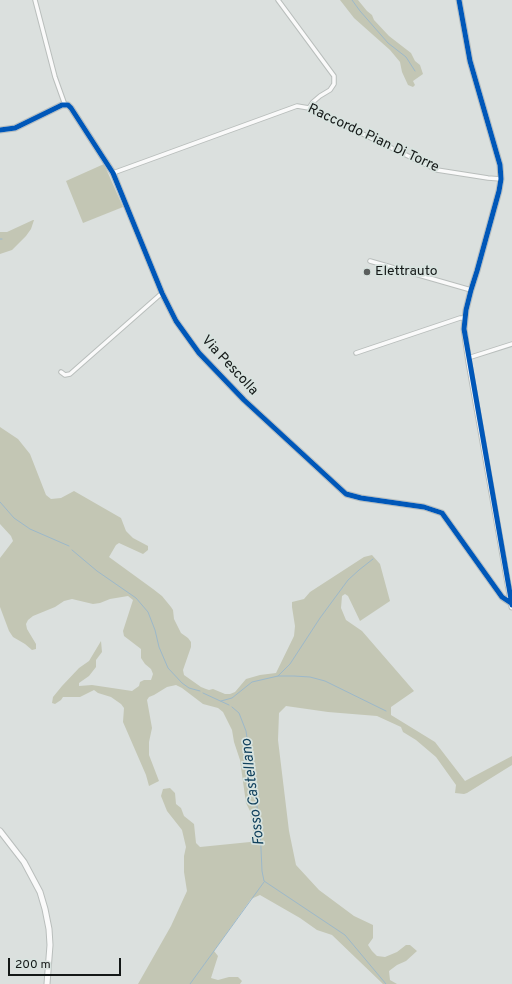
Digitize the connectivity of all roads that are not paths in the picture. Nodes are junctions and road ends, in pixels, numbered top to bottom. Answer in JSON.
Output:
{"nodes":[{"id":1,"x":36,"y":0,"type":"edge"},
{"id":2,"x":278,"y":0,"type":"edge"},
{"id":3,"x":459,"y":0,"type":"edge"},
{"id":4,"x":65,"y":105,"type":"junction"},
{"id":5,"x":310,"y":108,"type":"junction"},
{"id":6,"x":0,"y":130,"type":"edge"},
{"id":7,"x":113,"y":173,"type":"junction"},
{"id":8,"x":501,"y":178,"type":"junction"},
{"id":9,"x":370,"y":261,"type":"dead end"},
{"id":10,"x":471,"y":290,"type":"junction"},
{"id":11,"x":162,"y":293,"type":"junction"},
{"id":12,"x":464,"y":318,"type":"junction"},
{"id":13,"x":512,"y":344,"type":"edge"},
{"id":14,"x":356,"y":353,"type":"dead end"},
{"id":15,"x":468,"y":358,"type":"junction"},
{"id":16,"x":61,"y":372,"type":"dead end"},
{"id":17,"x":512,"y":605,"type":"edge"},
{"id":18,"x":0,"y":831,"type":"edge"},
{"id":19,"x":47,"y":984,"type":"edge"}],
"edges":[{"from":1,"to":4,"type":"street"},
{"from":2,"to":5,"type":"street"},
{"from":3,"to":8,"type":"street"},
{"from":4,"to":6,"type":"street"},
{"from":4,"to":7,"type":"street","name":"Via Pescolla"},
{"from":5,"to":7,"type":"street","name":"Raccordo Pian Di Torre"},
{"from":5,"to":8,"type":"street","name":"Raccordo Pian Di Torre"},
{"from":7,"to":11,"type":"street","name":"Via Pescolla"},
{"from":8,"to":10,"type":"street"},
{"from":9,"to":10,"type":"street"},
{"from":10,"to":12,"type":"street"},
{"from":11,"to":16,"type":"street"},
{"from":11,"to":17,"type":"street","name":"Via Pescolla"},
{"from":12,"to":14,"type":"street"},
{"from":12,"to":15,"type":"street"},
{"from":13,"to":15,"type":"street"},
{"from":15,"to":17,"type":"street"},
{"from":18,"to":19,"type":"street"}]}
